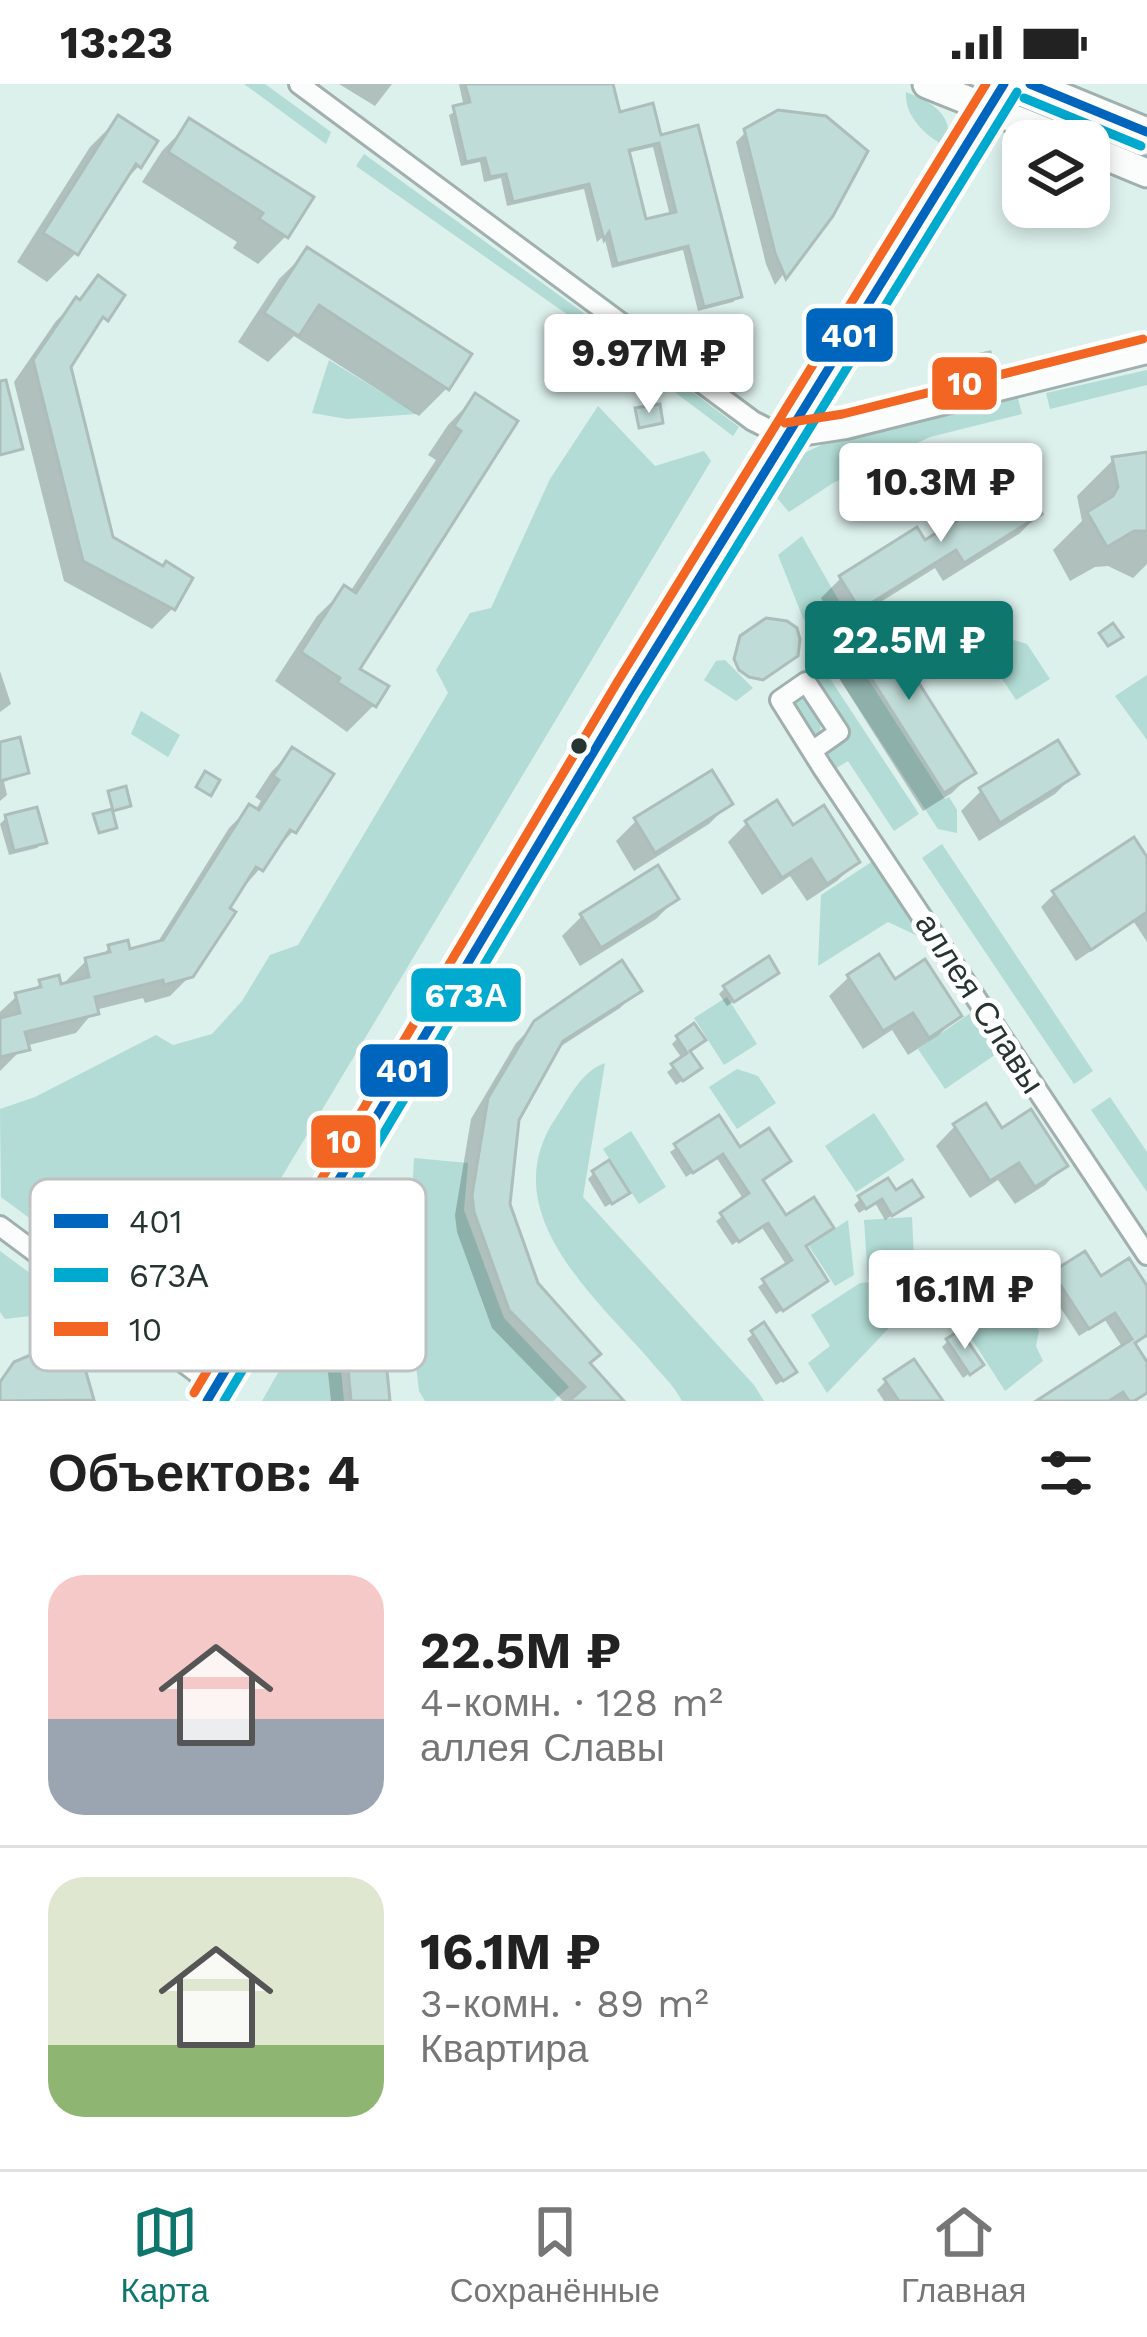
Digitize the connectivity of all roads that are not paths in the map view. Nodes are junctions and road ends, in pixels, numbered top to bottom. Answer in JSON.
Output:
{"nodes":[{"id":1,"x":298,"y":84,"type":"edge"},
{"id":2,"x":927,"y":84,"type":"edge"},
{"id":3,"x":1004,"y":84,"type":"edge"},
{"id":4,"x":1030,"y":84,"type":"edge"},
{"id":5,"x":988,"y":109,"type":"junction"},
{"id":6,"x":1016,"y":120,"type":"edge"},
{"id":7,"x":1147,"y":132,"type":"edge"},
{"id":8,"x":1110,"y":157,"type":"edge"},
{"id":9,"x":1147,"y":172,"type":"edge"},
{"id":10,"x":1147,"y":354,"type":"edge"},
{"id":11,"x":787,"y":438,"type":"junction"},
{"id":12,"x":812,"y":751,"type":"dead end"},
{"id":13,"x":340,"y":1179,"type":"edge"},
{"id":14,"x":0,"y":1226,"type":"edge"},
{"id":15,"x":30,"y":1248,"type":"edge"},
{"id":16,"x":1147,"y":1255,"type":"edge"}],
"edges":[{"from":1,"to":11,"type":"street"},
{"from":2,"to":5,"type":"main road"},
{"from":3,"to":5,"type":"street"},
{"from":4,"to":7,"type":"main road"},
{"from":5,"to":6,"type":"main road"},
{"from":5,"to":11,"type":"street"},
{"from":8,"to":9,"type":"main road"},
{"from":10,"to":11,"type":"street"},
{"from":11,"to":13,"type":"street"},
{"from":12,"to":16,"type":"street","name":"аллея Славы"},
{"from":14,"to":15,"type":"street"}]}
